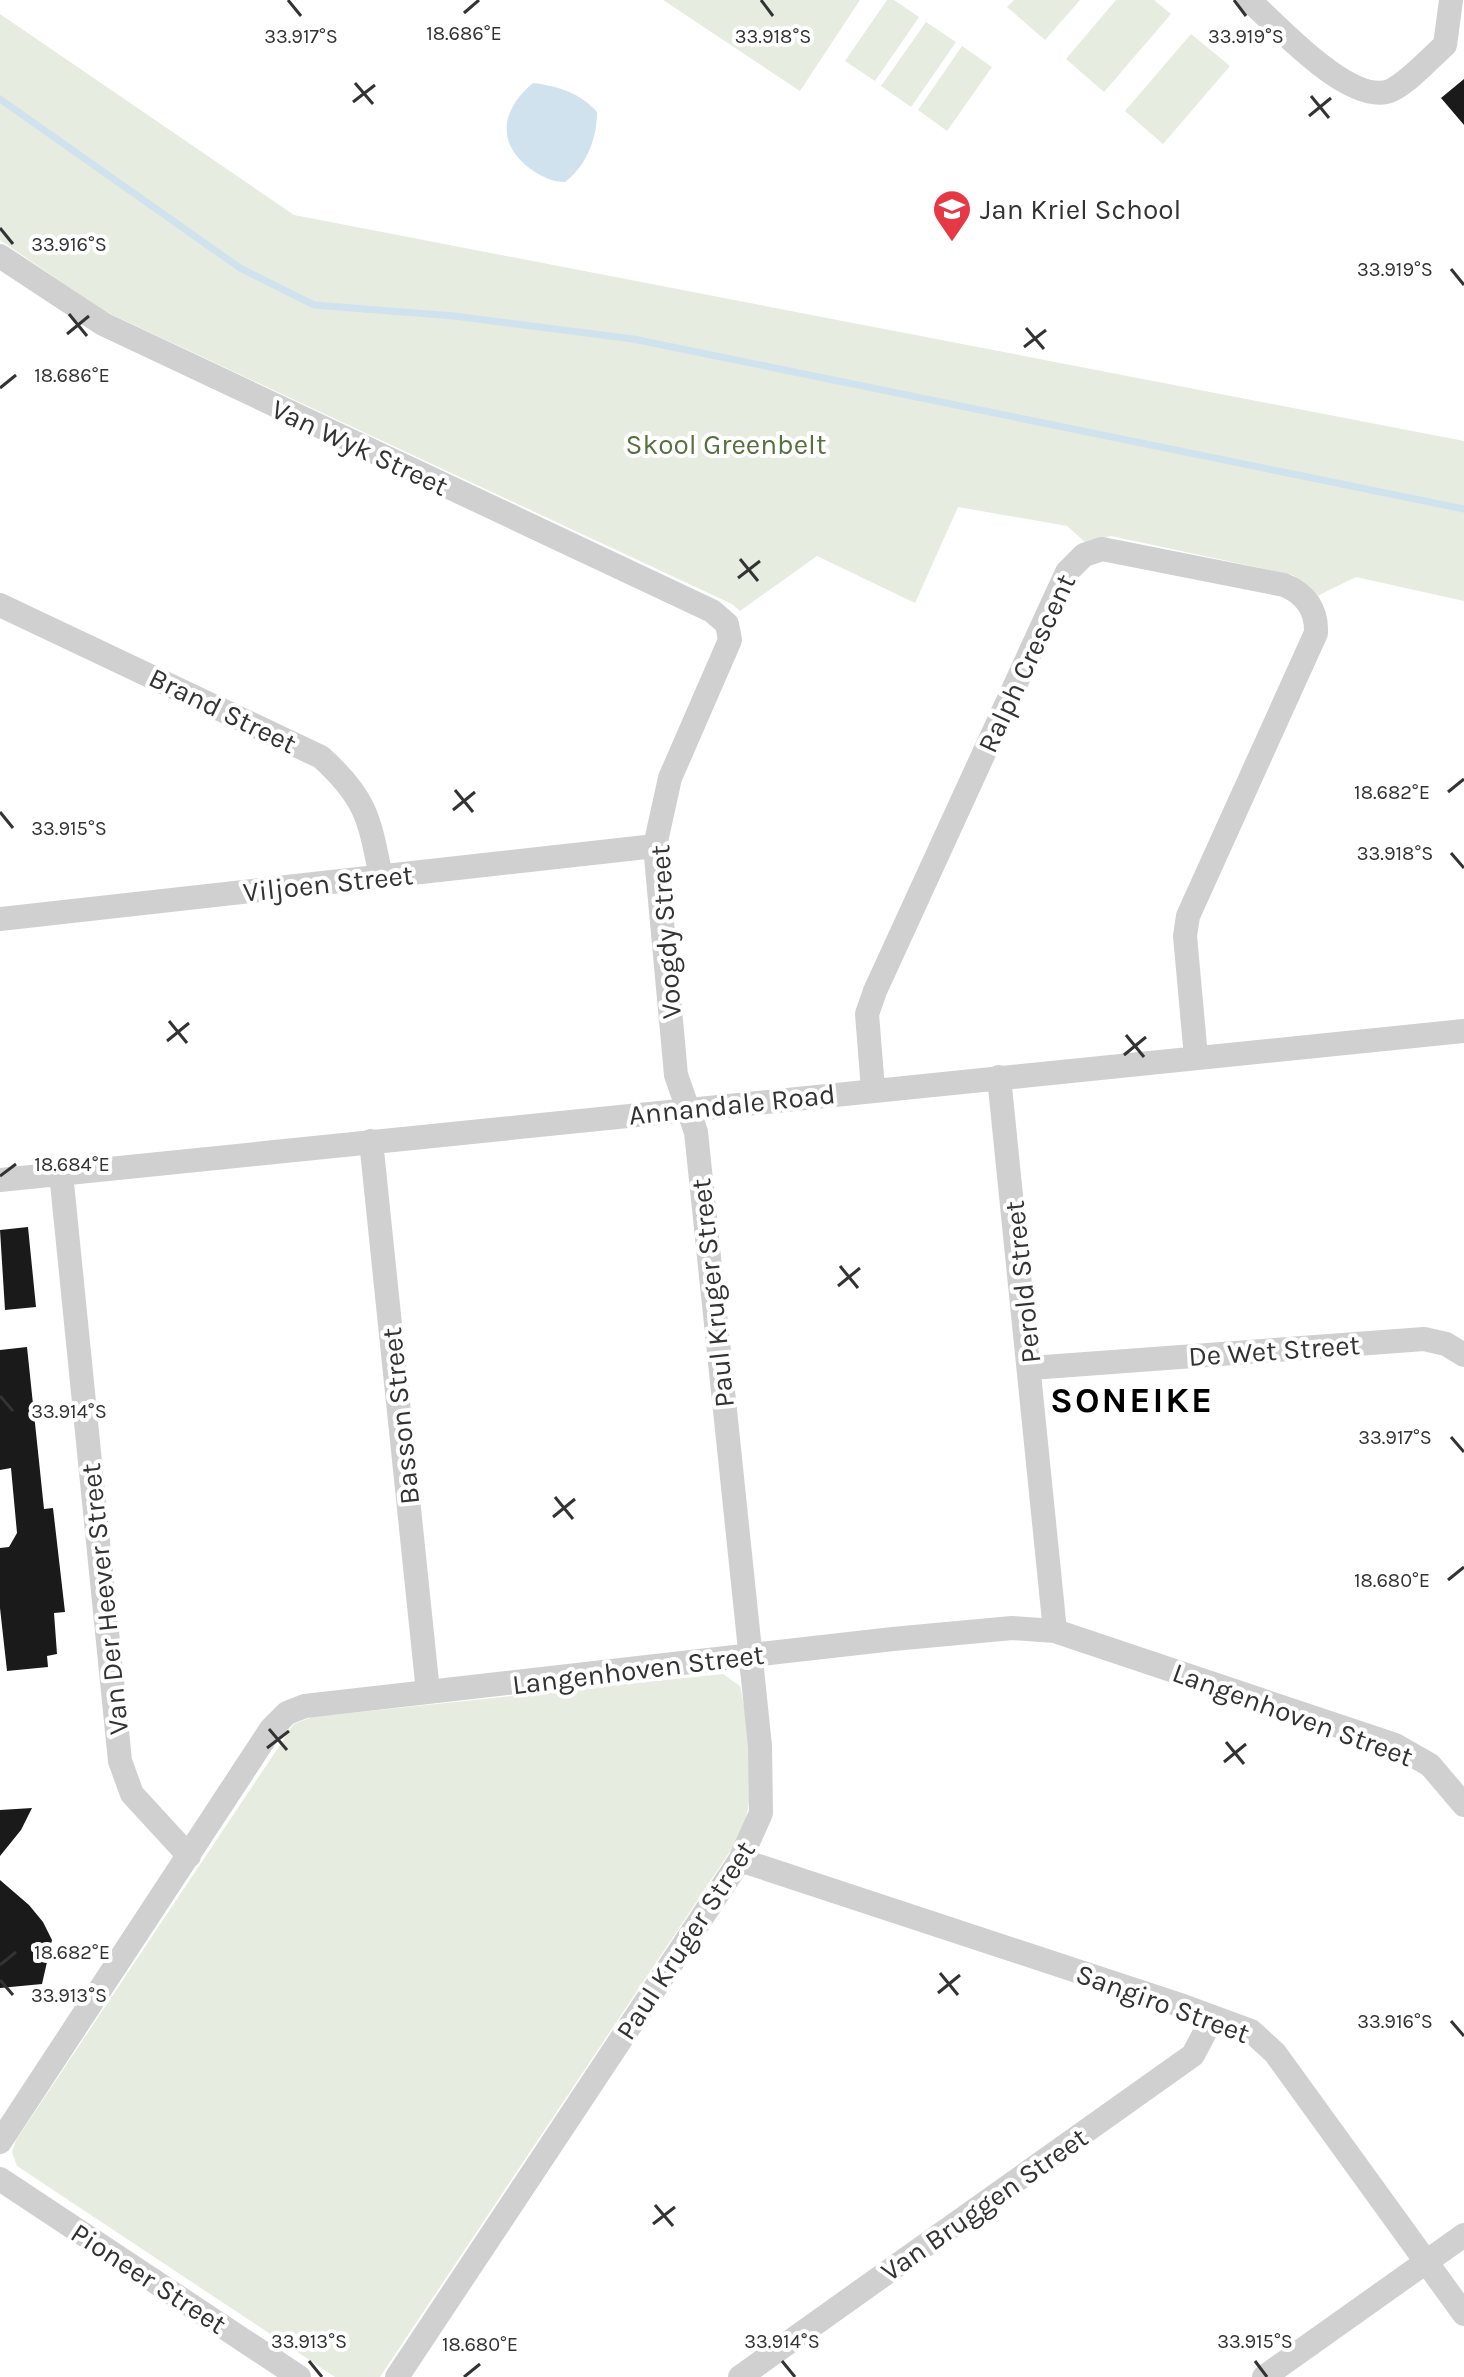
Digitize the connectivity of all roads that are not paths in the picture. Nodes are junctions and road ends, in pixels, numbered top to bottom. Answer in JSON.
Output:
{"nodes":[{"id":1,"x":1249,"y":0,"type":"edge"},
{"id":2,"x":1451,"y":0,"type":"edge"},
{"id":3,"x":0,"y":256,"type":"edge"},
{"id":4,"x":0,"y":605,"type":"edge"},
{"id":5,"x":727,"y":624,"type":"joint"},
{"id":6,"x":655,"y":846,"type":"junction"},
{"id":7,"x":381,"y":877,"type":"junction"},
{"id":8,"x":0,"y":919,"type":"edge"},
{"id":9,"x":1464,"y":1031,"type":"edge"},
{"id":10,"x":1196,"y":1057,"type":"junction"},
{"id":11,"x":999,"y":1077,"type":"junction"},
{"id":12,"x":873,"y":1089,"type":"junction"},
{"id":13,"x":687,"y":1108,"type":"junction"},
{"id":14,"x":371,"y":1141,"type":"junction"},
{"id":15,"x":61,"y":1173,"type":"junction"},
{"id":16,"x":0,"y":1180,"type":"edge"},
{"id":17,"x":1464,"y":1355,"type":"edge"},
{"id":18,"x":1031,"y":1368,"type":"junction"},
{"id":19,"x":1055,"y":1631,"type":"junction"},
{"id":20,"x":749,"y":1656,"type":"junction"},
{"id":21,"x":428,"y":1692,"type":"junction"},
{"id":22,"x":1464,"y":1805,"type":"edge"},
{"id":23,"x":189,"y":1856,"type":"junction"},
{"id":24,"x":740,"y":1860,"type":"junction"},
{"id":25,"x":1213,"y":2017,"type":"junction"},
{"id":26,"x":0,"y":2142,"type":"edge"},
{"id":27,"x":0,"y":2179,"type":"edge"},
{"id":28,"x":1464,"y":2235,"type":"edge"},
{"id":29,"x":1426,"y":2262,"type":"junction"},
{"id":30,"x":1464,"y":2314,"type":"edge"},
{"id":31,"x":299,"y":2377,"type":"edge"},
{"id":32,"x":397,"y":2377,"type":"edge"},
{"id":33,"x":740,"y":2377,"type":"edge"},
{"id":34,"x":1264,"y":2377,"type":"edge"}],
"edges":[{"from":1,"to":2,"type":"street"},
{"from":3,"to":5,"type":"street","name":"Van Wyk Street"},
{"from":4,"to":7,"type":"street","name":"Brand Street"},
{"from":5,"to":6,"type":"street","name":"Voogdy Street"},
{"from":6,"to":7,"type":"street","name":"Viljoen Street"},
{"from":6,"to":13,"type":"street","name":"Voogdy Street"},
{"from":7,"to":8,"type":"street","name":"Viljoen Street"},
{"from":9,"to":10,"type":"street","name":"Annandale Road"},
{"from":10,"to":11,"type":"street","name":"Annandale Road"},
{"from":10,"to":12,"type":"street","name":"Ralph Crescent"},
{"from":11,"to":12,"type":"street","name":"Annandale Road"},
{"from":11,"to":18,"type":"street","name":"Perold Street"},
{"from":12,"to":13,"type":"street","name":"Annandale Road"},
{"from":13,"to":14,"type":"street","name":"Annandale Road"},
{"from":13,"to":20,"type":"street","name":"Paul Kruger Street"},
{"from":14,"to":15,"type":"street","name":"Annandale Road"},
{"from":14,"to":21,"type":"street","name":"Basson Street"},
{"from":15,"to":16,"type":"street","name":"Annandale Road"},
{"from":15,"to":23,"type":"street","name":"Van Der Heever Street"},
{"from":17,"to":18,"type":"street","name":"De Wet Street"},
{"from":18,"to":19,"type":"street","name":"Perold Street"},
{"from":19,"to":20,"type":"street","name":"Langenhoven Street"},
{"from":19,"to":22,"type":"street","name":"Langenhoven Street"},
{"from":20,"to":21,"type":"street","name":"Langenhoven Street"},
{"from":20,"to":24,"type":"street","name":"Paul Kruger Street"},
{"from":21,"to":23,"type":"street","name":"Langenhoven Street"},
{"from":23,"to":26,"type":"street","name":"Langenhoven Street"},
{"from":24,"to":25,"type":"street","name":"Sangiro Street"},
{"from":24,"to":32,"type":"street","name":"Paul Kruger Street"},
{"from":25,"to":29,"type":"street","name":"Sangiro Street"},
{"from":25,"to":33,"type":"street","name":"Van Bruggen Street"},
{"from":27,"to":31,"type":"street","name":"Pioneer Street"},
{"from":28,"to":29,"type":"street"},
{"from":29,"to":30,"type":"street","name":"Sangiro Street"},
{"from":29,"to":34,"type":"street"}]}
